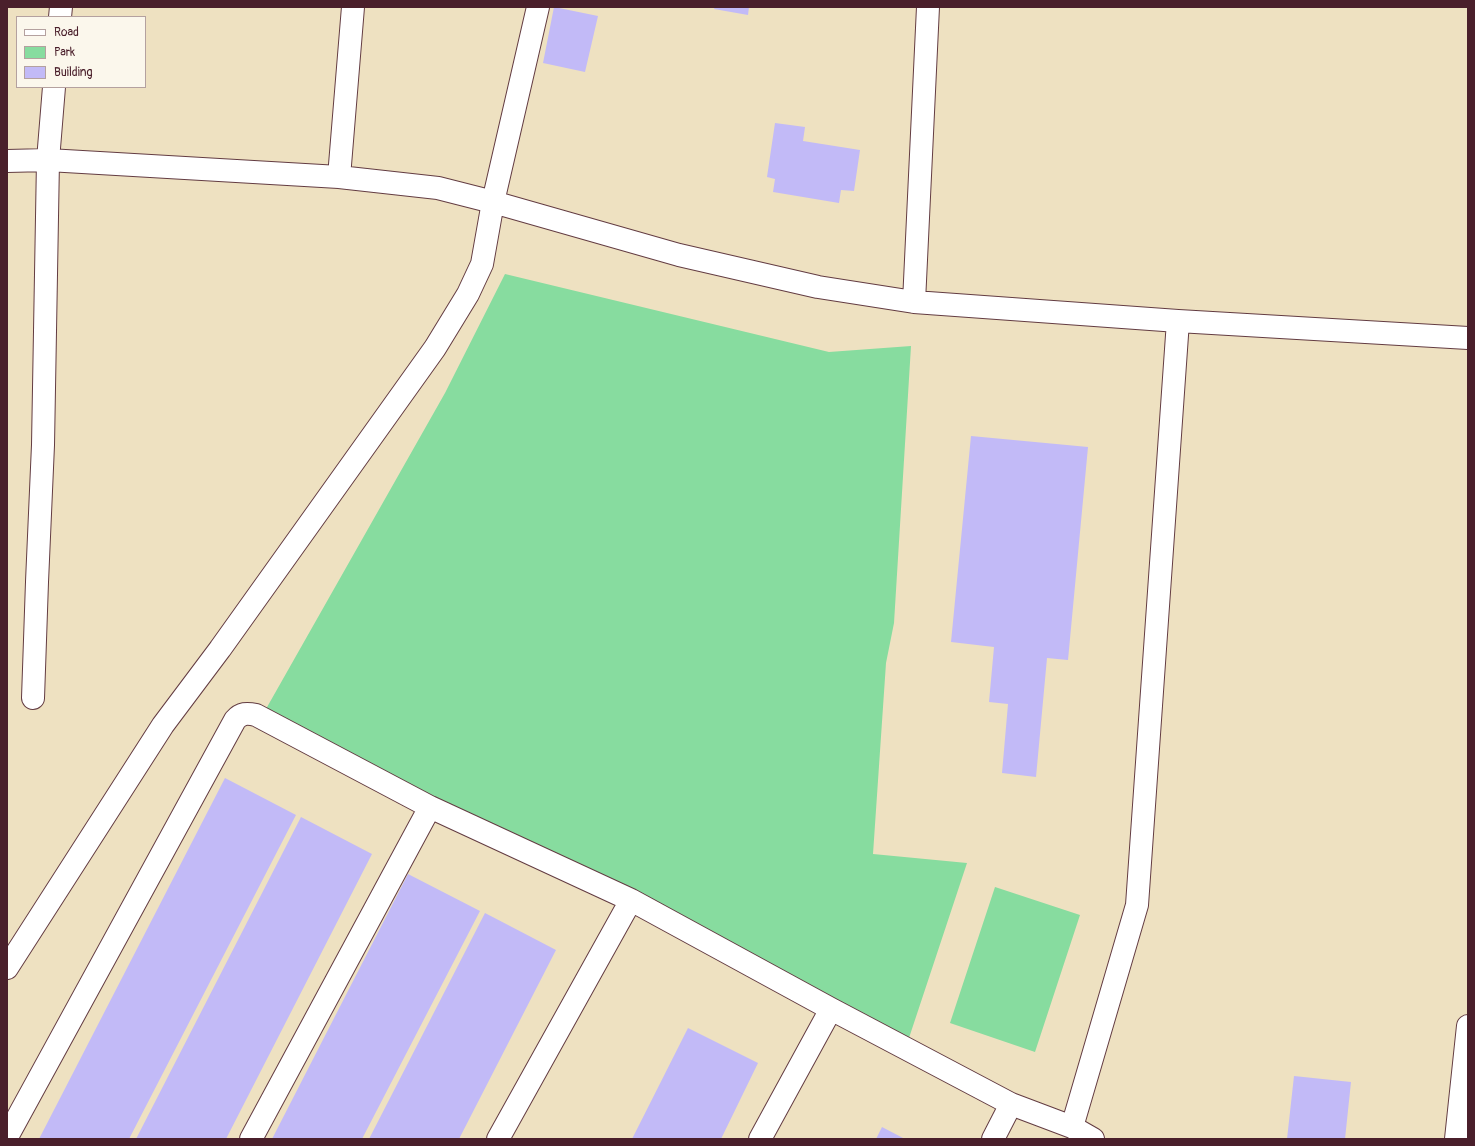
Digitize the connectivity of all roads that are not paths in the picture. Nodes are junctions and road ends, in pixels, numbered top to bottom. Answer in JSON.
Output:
{"nodes":[{"id":1,"x":353,"y":7,"type":"edge"},
{"id":2,"x":538,"y":7,"type":"edge"},
{"id":3,"x":928,"y":7,"type":"edge"},
{"id":4,"x":54,"y":88,"type":"edge"},
{"id":5,"x":48,"y":160,"type":"junction"},
{"id":6,"x":7,"y":161,"type":"edge"},
{"id":7,"x":339,"y":177,"type":"junction"},
{"id":8,"x":493,"y":202,"type":"junction"},
{"id":9,"x":914,"y":302,"type":"junction"},
{"id":10,"x":1178,"y":320,"type":"junction"},
{"id":11,"x":1468,"y":338,"type":"edge"},
{"id":12,"x":33,"y":698,"type":"dead end"},
{"id":13,"x":430,"y":806,"type":"junction"},
{"id":14,"x":631,"y":900,"type":"junction"},
{"id":15,"x":7,"y":968,"type":"edge"},
{"id":16,"x":831,"y":1009,"type":"junction"},
{"id":17,"x":1468,"y":1026,"type":"edge"},
{"id":18,"x":1011,"y":1104,"type":"junction"},
{"id":19,"x":1072,"y":1127,"type":"junction"},
{"id":20,"x":7,"y":1136,"type":"edge"},
{"id":21,"x":250,"y":1139,"type":"edge"},
{"id":22,"x":498,"y":1139,"type":"edge"},
{"id":23,"x":760,"y":1139,"type":"edge"},
{"id":24,"x":993,"y":1139,"type":"edge"},
{"id":25,"x":1093,"y":1139,"type":"edge"},
{"id":26,"x":1456,"y":1139,"type":"edge"}],
"edges":[{"from":1,"to":7,"type":"street"},
{"from":2,"to":8,"type":"street"},
{"from":3,"to":9,"type":"street"},
{"from":4,"to":5,"type":"street"},
{"from":5,"to":6,"type":"street"},
{"from":5,"to":7,"type":"street"},
{"from":5,"to":12,"type":"street"},
{"from":7,"to":8,"type":"street"},
{"from":8,"to":9,"type":"street"},
{"from":8,"to":15,"type":"street"},
{"from":9,"to":10,"type":"street"},
{"from":10,"to":11,"type":"street"},
{"from":10,"to":19,"type":"street"},
{"from":13,"to":14,"type":"street"},
{"from":13,"to":20,"type":"street"},
{"from":13,"to":21,"type":"street"},
{"from":14,"to":16,"type":"street"},
{"from":14,"to":22,"type":"street"},
{"from":16,"to":18,"type":"street"},
{"from":16,"to":23,"type":"street"},
{"from":17,"to":26,"type":"street"},
{"from":18,"to":19,"type":"street"},
{"from":18,"to":24,"type":"street"},
{"from":19,"to":25,"type":"street"}]}
